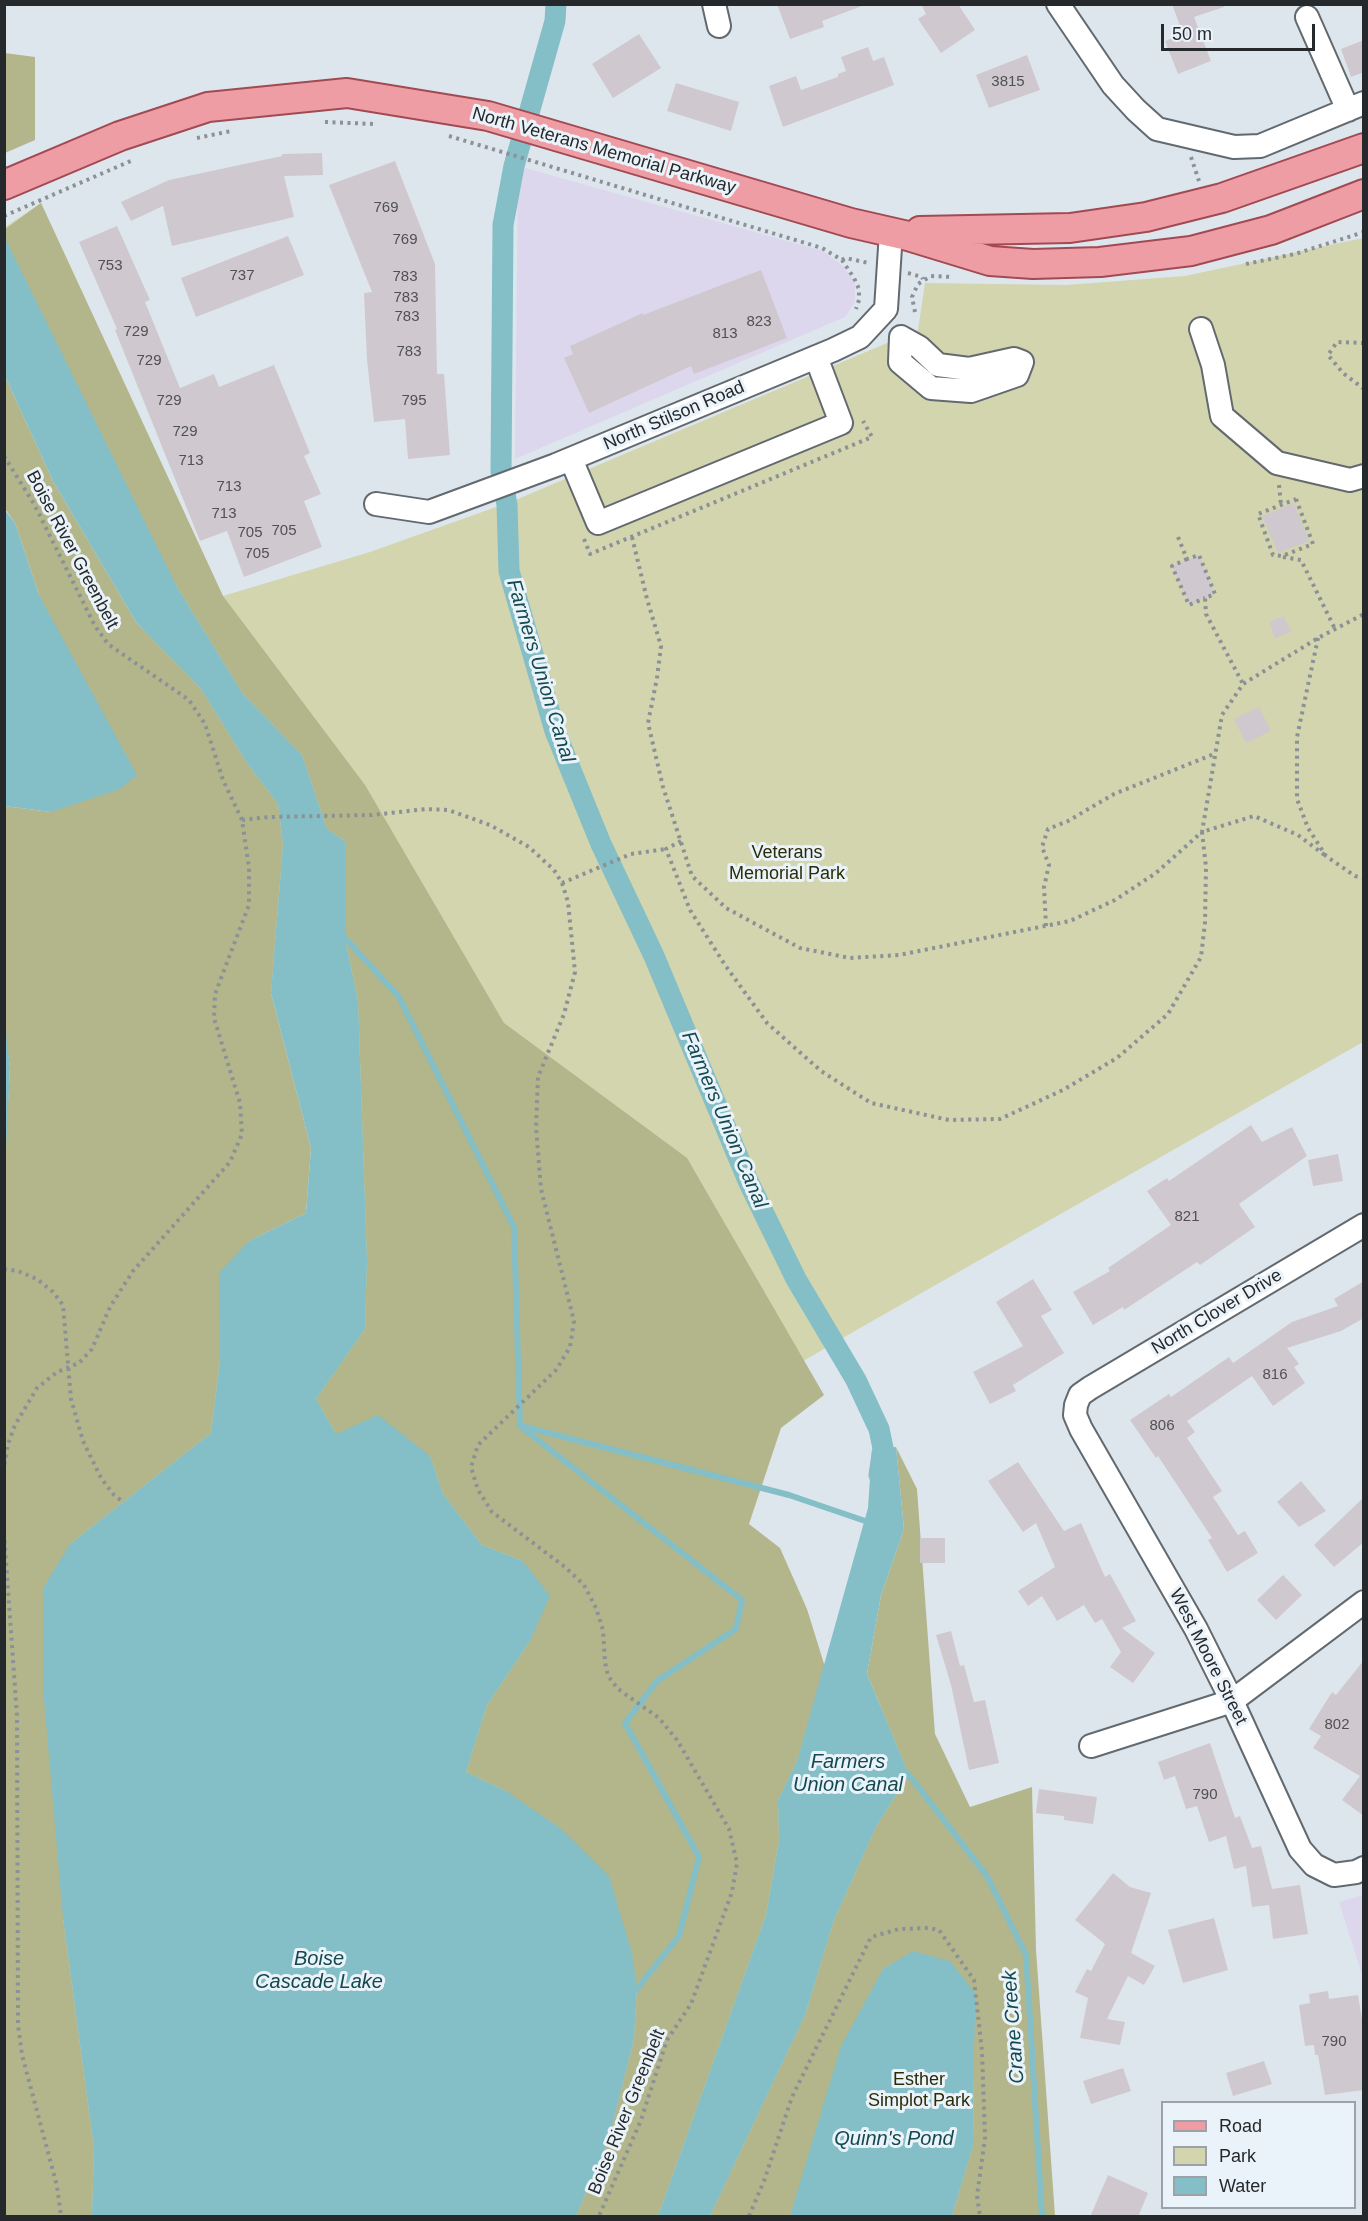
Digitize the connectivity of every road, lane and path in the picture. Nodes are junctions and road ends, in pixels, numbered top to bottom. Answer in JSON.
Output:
{"nodes":[{"id":1,"x":1058,"y":4,"type":"edge"},
{"id":2,"x":1307,"y":17,"type":"dead end"},
{"id":3,"x":1356,"y":106,"type":"edge"},
{"id":4,"x":321,"y":122,"type":"dead end"},
{"id":5,"x":381,"y":124,"type":"dead end"},
{"id":6,"x":241,"y":129,"type":"dead end"},
{"id":7,"x":443,"y":135,"type":"dead end"},
{"id":8,"x":194,"y":139,"type":"dead end"},
{"id":9,"x":1364,"y":148,"type":"edge"},
{"id":10,"x":140,"y":158,"type":"dead end"},
{"id":11,"x":57,"y":178,"type":"junction"},
{"id":12,"x":4,"y":185,"type":"edge"},
{"id":13,"x":1364,"y":194,"type":"edge"},
{"id":14,"x":4,"y":216,"type":"edge"},
{"id":15,"x":891,"y":232,"type":"junction"},
{"id":16,"x":922,"y":277,"type":"dead end"},
{"id":17,"x":885,"y":309,"type":"junction"},
{"id":18,"x":855,"y":312,"type":"dead end"},
{"id":19,"x":915,"y":312,"type":"dead end"},
{"id":20,"x":1201,"y":329,"type":"dead end"},
{"id":21,"x":901,"y":338,"type":"junction"},
{"id":22,"x":1364,"y":343,"type":"edge"},
{"id":23,"x":816,"y":357,"type":"junction"},
{"id":24,"x":1364,"y":388,"type":"edge"},
{"id":25,"x":5,"y":456,"type":"edge"},
{"id":26,"x":571,"y":459,"type":"junction"},
{"id":27,"x":1364,"y":476,"type":"edge"},
{"id":28,"x":1278,"y":479,"type":"dead end"},
{"id":29,"x":376,"y":504,"type":"dead end"},
{"id":30,"x":1281,"y":505,"type":"junction"},
{"id":31,"x":632,"y":537,"type":"dead end"},
{"id":32,"x":1178,"y":537,"type":"dead end"},
{"id":33,"x":1282,"y":556,"type":"junction"},
{"id":34,"x":1187,"y":559,"type":"junction"},
{"id":35,"x":1204,"y":598,"type":"junction"},
{"id":36,"x":1364,"y":614,"type":"edge"},
{"id":37,"x":1335,"y":629,"type":"junction"},
{"id":38,"x":1318,"y":638,"type":"junction"},
{"id":39,"x":1243,"y":684,"type":"junction"},
{"id":40,"x":1214,"y":754,"type":"junction"},
{"id":41,"x":242,"y":820,"type":"junction"},
{"id":42,"x":1202,"y":832,"type":"junction"},
{"id":43,"x":681,"y":841,"type":"junction"},
{"id":44,"x":666,"y":849,"type":"junction"},
{"id":45,"x":1326,"y":856,"type":"junction"},
{"id":46,"x":1364,"y":878,"type":"edge"},
{"id":47,"x":562,"y":883,"type":"junction"},
{"id":48,"x":1046,"y":926,"type":"junction"},
{"id":49,"x":1364,"y":1225,"type":"edge"},
{"id":50,"x":4,"y":1269,"type":"edge"},
{"id":51,"x":68,"y":1368,"type":"junction"},
{"id":52,"x":1076,"y":1404,"type":"joint"},
{"id":53,"x":4,"y":1467,"type":"edge"},
{"id":54,"x":123,"y":1502,"type":"dead end"},
{"id":55,"x":4,"y":1533,"type":"edge"},
{"id":56,"x":1364,"y":1602,"type":"edge"},
{"id":57,"x":1232,"y":1701,"type":"junction"},
{"id":58,"x":1091,"y":1746,"type":"dead end"},
{"id":59,"x":1364,"y":1868,"type":"edge"},
{"id":60,"x":61,"y":2217,"type":"edge"},
{"id":61,"x":599,"y":2217,"type":"edge"},
{"id":62,"x":749,"y":2217,"type":"edge"},
{"id":63,"x":980,"y":2217,"type":"edge"}],
"edges":[{"from":1,"to":3,"type":"street"},
{"from":2,"to":3,"type":"street"},
{"from":4,"to":5,"type":"path"},
{"from":6,"to":8,"type":"path"},
{"from":7,"to":18,"type":"path"},
{"from":9,"to":15,"type":"main road","name":"North Veterans Memorial Parkway"},
{"from":10,"to":11,"type":"path"},
{"from":11,"to":12,"type":"main road","name":"North Veterans Memorial Parkway"},
{"from":11,"to":14,"type":"path"},
{"from":11,"to":15,"type":"main road","name":"North Veterans Memorial Parkway"},
{"from":13,"to":15,"type":"main road","name":"North Veterans Memorial Parkway"},
{"from":15,"to":17,"type":"street"},
{"from":16,"to":19,"type":"path"},
{"from":17,"to":21,"type":"street"},
{"from":17,"to":23,"type":"street","name":"North Stilson Road"},
{"from":20,"to":27,"type":"street"},
{"from":21,"to":21,"type":"street"},
{"from":22,"to":24,"type":"path"},
{"from":23,"to":26,"type":"street","name":"North Stilson Road"},
{"from":23,"to":26,"type":"street"},
{"from":25,"to":41,"type":"path","name":"Boise River Greenbelt"},
{"from":26,"to":29,"type":"street","name":"North Stilson Road"},
{"from":28,"to":30,"type":"path"},
{"from":30,"to":33,"type":"path"},
{"from":30,"to":33,"type":"path"},
{"from":31,"to":43,"type":"path"},
{"from":32,"to":34,"type":"path"},
{"from":33,"to":37,"type":"path"},
{"from":34,"to":35,"type":"path"},
{"from":34,"to":35,"type":"path"},
{"from":35,"to":39,"type":"path"},
{"from":36,"to":37,"type":"path"},
{"from":37,"to":38,"type":"path"},
{"from":38,"to":39,"type":"path"},
{"from":38,"to":45,"type":"path"},
{"from":39,"to":40,"type":"path"},
{"from":40,"to":42,"type":"path"},
{"from":40,"to":48,"type":"path"},
{"from":41,"to":47,"type":"path","name":"Boise River Greenbelt"},
{"from":41,"to":51,"type":"path","name":"Boise River Greenbelt"},
{"from":42,"to":44,"type":"path"},
{"from":42,"to":45,"type":"path"},
{"from":42,"to":48,"type":"path"},
{"from":43,"to":44,"type":"path"},
{"from":43,"to":48,"type":"path"},
{"from":44,"to":47,"type":"path"},
{"from":45,"to":46,"type":"path"},
{"from":47,"to":61,"type":"path","name":"Boise River Greenbelt"},
{"from":49,"to":52,"type":"street","name":"North Clover Drive"},
{"from":50,"to":51,"type":"path"},
{"from":51,"to":53,"type":"path","name":"Boise River Greenbelt"},
{"from":51,"to":54,"type":"path"},
{"from":52,"to":57,"type":"street","name":"West Moore Street"},
{"from":55,"to":60,"type":"path"},
{"from":56,"to":57,"type":"street"},
{"from":57,"to":58,"type":"street"},
{"from":57,"to":59,"type":"street","name":"West Moore Street"},
{"from":62,"to":63,"type":"path"}]}
